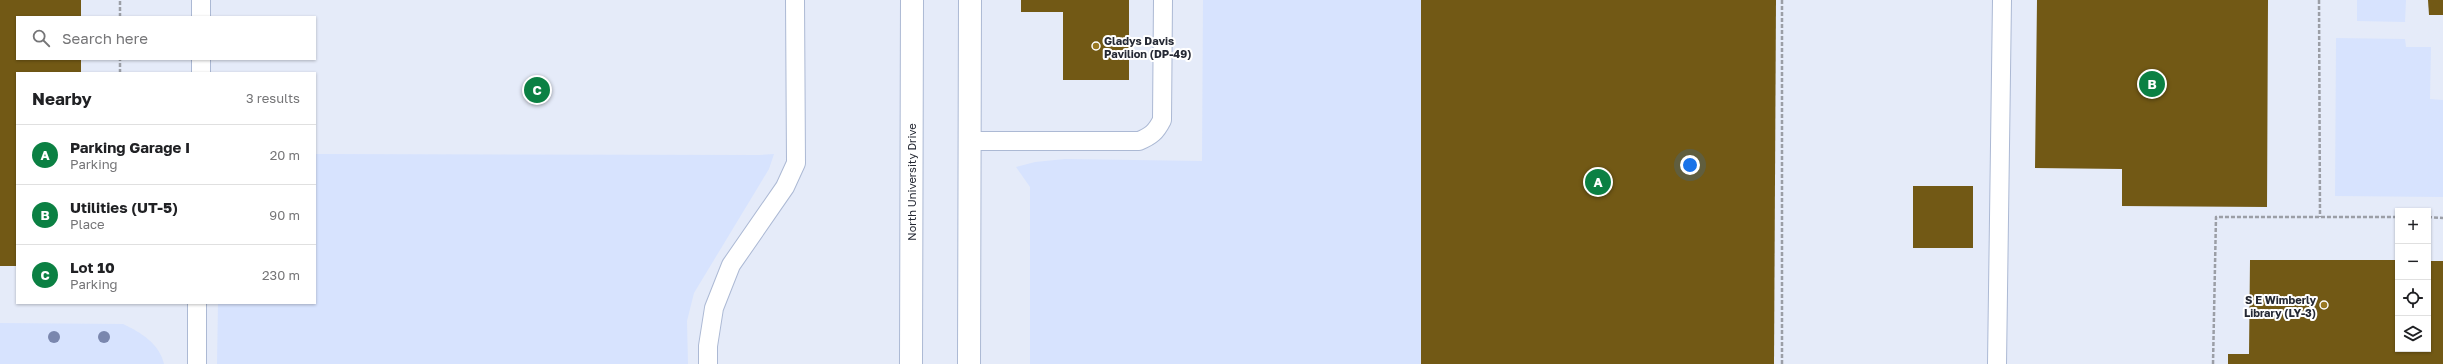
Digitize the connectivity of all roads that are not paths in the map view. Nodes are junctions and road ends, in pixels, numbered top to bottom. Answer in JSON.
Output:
{"nodes":[{"id":1,"x":200,"y":0,"type":"edge"},
{"id":2,"x":795,"y":0,"type":"edge"},
{"id":3,"x":912,"y":0,"type":"edge"},
{"id":4,"x":970,"y":0,"type":"edge"},
{"id":5,"x":1163,"y":0,"type":"edge"},
{"id":6,"x":2002,"y":0,"type":"edge"},
{"id":7,"x":200,"y":16,"type":"edge"},
{"id":8,"x":200,"y":60,"type":"edge"},
{"id":9,"x":200,"y":72,"type":"edge"},
{"id":10,"x":970,"y":141,"type":"junction"},
{"id":11,"x":197,"y":304,"type":"edge"},
{"id":12,"x":196,"y":364,"type":"edge"},
{"id":13,"x":708,"y":364,"type":"edge"},
{"id":14,"x":911,"y":364,"type":"edge"},
{"id":15,"x":969,"y":364,"type":"edge"},
{"id":16,"x":1997,"y":364,"type":"edge"}],
"edges":[{"from":1,"to":7,"type":"lane"},
{"from":2,"to":13,"type":"lane"},
{"from":3,"to":14,"type":"street","name":"North University Drive"},
{"from":4,"to":10,"type":"street"},
{"from":5,"to":10,"type":"lane"},
{"from":6,"to":16,"type":"lane"},
{"from":8,"to":9,"type":"lane"},
{"from":10,"to":15,"type":"street"},
{"from":11,"to":12,"type":"lane"}]}
